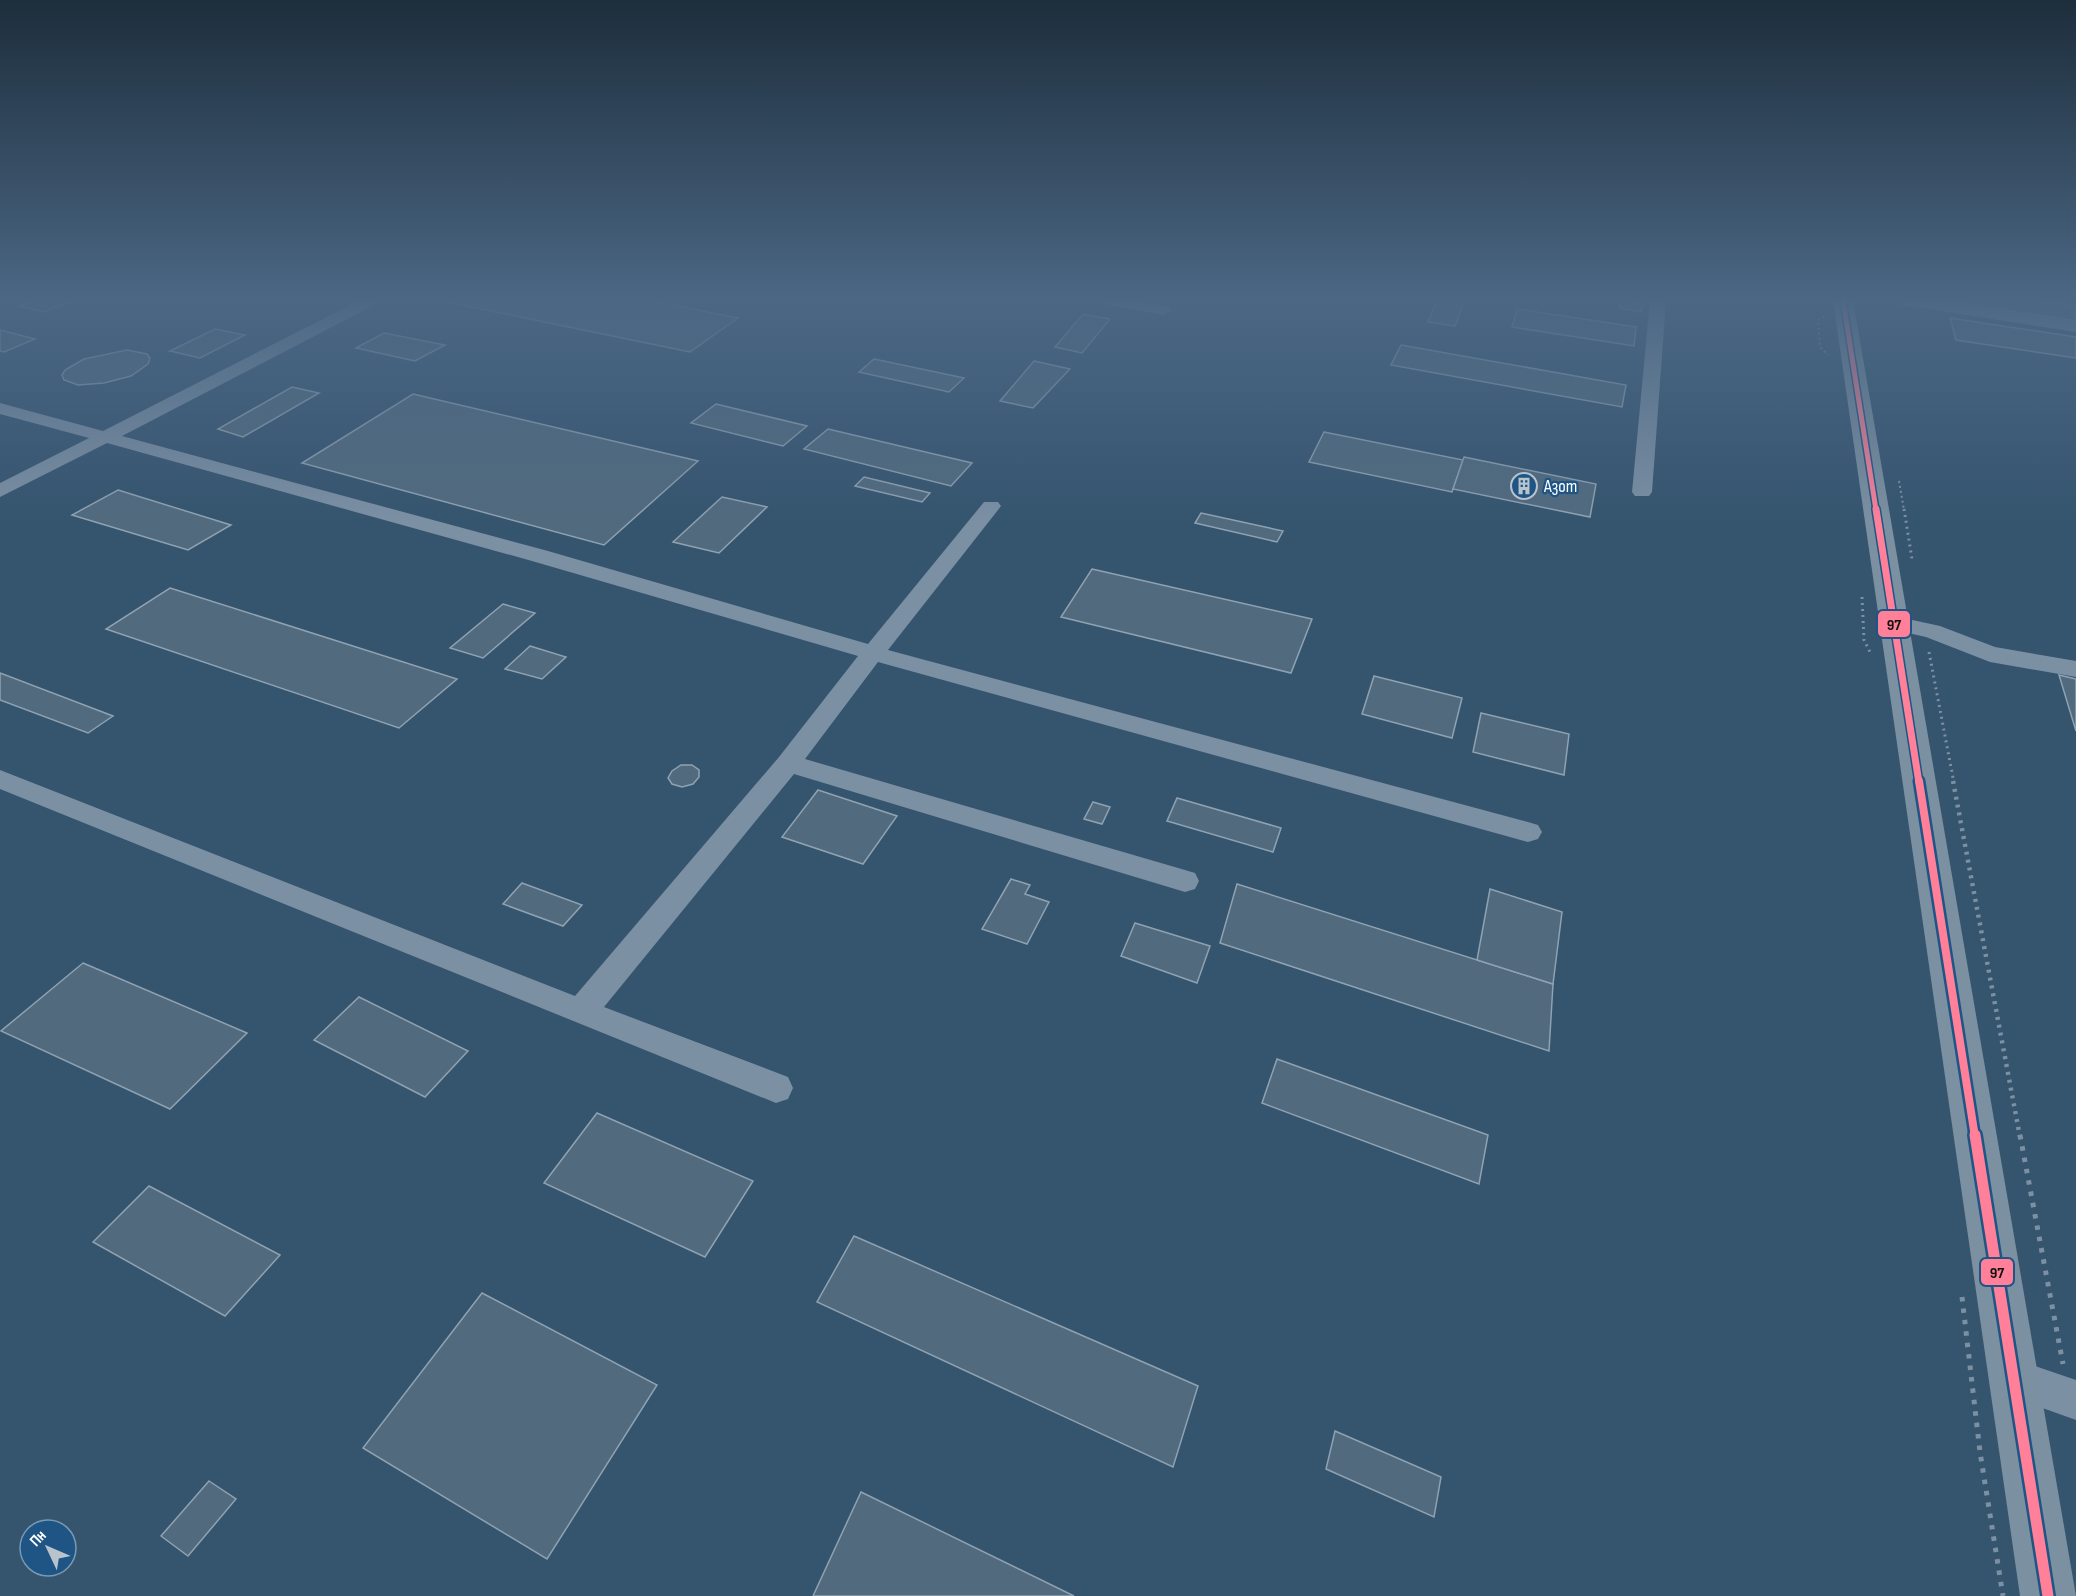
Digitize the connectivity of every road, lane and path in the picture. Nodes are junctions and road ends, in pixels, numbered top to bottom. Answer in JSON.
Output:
{"nodes":[{"id":1,"x":227,"y":374,"type":"edge"},
{"id":2,"x":1652,"y":374,"type":"edge"},
{"id":3,"x":1849,"y":374,"type":"edge"},
{"id":4,"x":0,"y":408,"type":"edge"},
{"id":5,"x":104,"y":438,"type":"junction"},
{"id":6,"x":1897,"y":472,"type":"dead end"},
{"id":7,"x":0,"y":491,"type":"edge"},
{"id":8,"x":1642,"y":492,"type":"dead end"},
{"id":9,"x":991,"y":506,"type":"dead end"},
{"id":10,"x":1912,"y":562,"type":"dead end"},
{"id":11,"x":1908,"y":626,"type":"junction"},
{"id":12,"x":873,"y":652,"type":"junction"},
{"id":13,"x":2076,"y":669,"type":"edge"},
{"id":14,"x":788,"y":763,"type":"junction"},
{"id":15,"x":0,"y":779,"type":"edge"},
{"id":16,"x":1528,"y":832,"type":"dead end"},
{"id":17,"x":1185,"y":881,"type":"dead end"},
{"id":18,"x":581,"y":1012,"type":"junction"},
{"id":19,"x":776,"y":1088,"type":"dead end"},
{"id":20,"x":2014,"y":1379,"type":"junction"},
{"id":21,"x":2072,"y":1398,"type":"edge"},
{"id":22,"x":2048,"y":1596,"type":"edge"}],
"edges":[{"from":1,"to":5,"type":"lane"},
{"from":2,"to":8,"type":"lane"},
{"from":3,"to":11,"type":"main road"},
{"from":4,"to":5,"type":"lane"},
{"from":5,"to":7,"type":"lane"},
{"from":5,"to":12,"type":"lane"},
{"from":6,"to":10,"type":"path"},
{"from":9,"to":12,"type":"lane"},
{"from":11,"to":13,"type":"lane"},
{"from":11,"to":20,"type":"main road"},
{"from":11,"to":21,"type":"path"},
{"from":12,"to":14,"type":"lane"},
{"from":12,"to":16,"type":"lane"},
{"from":14,"to":17,"type":"lane"},
{"from":14,"to":18,"type":"lane"},
{"from":15,"to":18,"type":"lane"},
{"from":18,"to":19,"type":"lane"},
{"from":20,"to":21,"type":"lane"},
{"from":20,"to":22,"type":"main road"}]}
